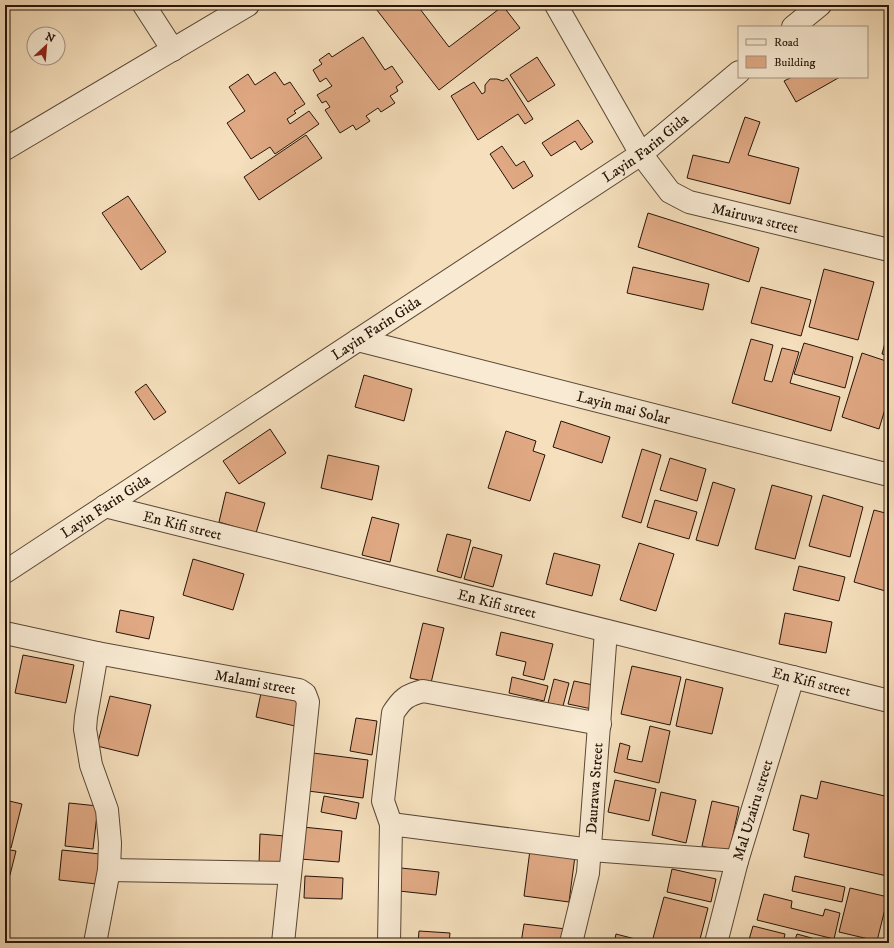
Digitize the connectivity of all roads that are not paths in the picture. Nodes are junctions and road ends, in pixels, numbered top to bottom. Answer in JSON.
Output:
{"nodes":[{"id":1,"x":144,"y":5,"type":"edge"},
{"id":2,"x":248,"y":5,"type":"edge"},
{"id":3,"x":556,"y":5,"type":"edge"},
{"id":4,"x":820,"y":5,"type":"edge"},
{"id":5,"x":794,"y":26,"type":"edge"},
{"id":6,"x":173,"y":50,"type":"junction"},
{"id":7,"x":738,"y":73,"type":"edge"},
{"id":8,"x":5,"y":149,"type":"edge"},
{"id":9,"x":641,"y":154,"type":"junction"},
{"id":10,"x":889,"y":250,"type":"edge"},
{"id":11,"x":358,"y":340,"type":"junction"},
{"id":12,"x":889,"y":475,"type":"edge"},
{"id":13,"x":105,"y":506,"type":"junction"},
{"id":14,"x":5,"y":572,"type":"edge"},
{"id":15,"x":606,"y":631,"type":"junction"},
{"id":16,"x":5,"y":633,"type":"edge"},
{"id":17,"x":97,"y":653,"type":"junction"},
{"id":18,"x":793,"y":677,"type":"junction"},
{"id":19,"x":889,"y":701,"type":"edge"},
{"id":20,"x":600,"y":724,"type":"junction"},
{"id":21,"x":391,"y":824,"type":"junction"},
{"id":22,"x":591,"y":850,"type":"junction"},
{"id":23,"x":737,"y":861,"type":"junction"},
{"id":24,"x":109,"y":870,"type":"junction"},
{"id":25,"x":290,"y":873,"type":"junction"},
{"id":26,"x":95,"y":943,"type":"edge"},
{"id":27,"x":283,"y":943,"type":"edge"},
{"id":28,"x":389,"y":943,"type":"edge"},
{"id":29,"x":571,"y":943,"type":"edge"},
{"id":30,"x":716,"y":943,"type":"edge"}],
"edges":[{"from":1,"to":6,"type":"street"},
{"from":2,"to":6,"type":"street"},
{"from":3,"to":9,"type":"street","name":"Mairuwa street"},
{"from":4,"to":5,"type":"street"},
{"from":6,"to":8,"type":"street"},
{"from":7,"to":9,"type":"street","name":"Layin Farin Gida"},
{"from":9,"to":10,"type":"street","name":"Mairuwa street"},
{"from":9,"to":11,"type":"street","name":"Layin Farin Gida"},
{"from":11,"to":12,"type":"street","name":"Layin mai Solar"},
{"from":11,"to":13,"type":"street","name":"Layin Farin Gida"},
{"from":13,"to":14,"type":"street","name":"Layin Farin Gida"},
{"from":13,"to":15,"type":"street","name":"En Kifi street"},
{"from":15,"to":18,"type":"street","name":"En Kifi street"},
{"from":15,"to":20,"type":"street","name":"Daurawa Street"},
{"from":16,"to":17,"type":"street","name":"Malami street"},
{"from":17,"to":24,"type":"street"},
{"from":17,"to":25,"type":"street","name":"Malami street"},
{"from":18,"to":19,"type":"street","name":"En Kifi street"},
{"from":18,"to":23,"type":"street","name":"Mal Uzairu street"},
{"from":20,"to":21,"type":"street"},
{"from":20,"to":22,"type":"street","name":"Daurawa Street"},
{"from":21,"to":22,"type":"street"},
{"from":21,"to":28,"type":"street"},
{"from":22,"to":23,"type":"street"},
{"from":22,"to":29,"type":"street","name":"Daurawa Street"},
{"from":23,"to":30,"type":"street","name":"Mal Uzairu street"},
{"from":24,"to":25,"type":"street"},
{"from":24,"to":26,"type":"street"},
{"from":25,"to":27,"type":"street","name":"Malami street"}]}
